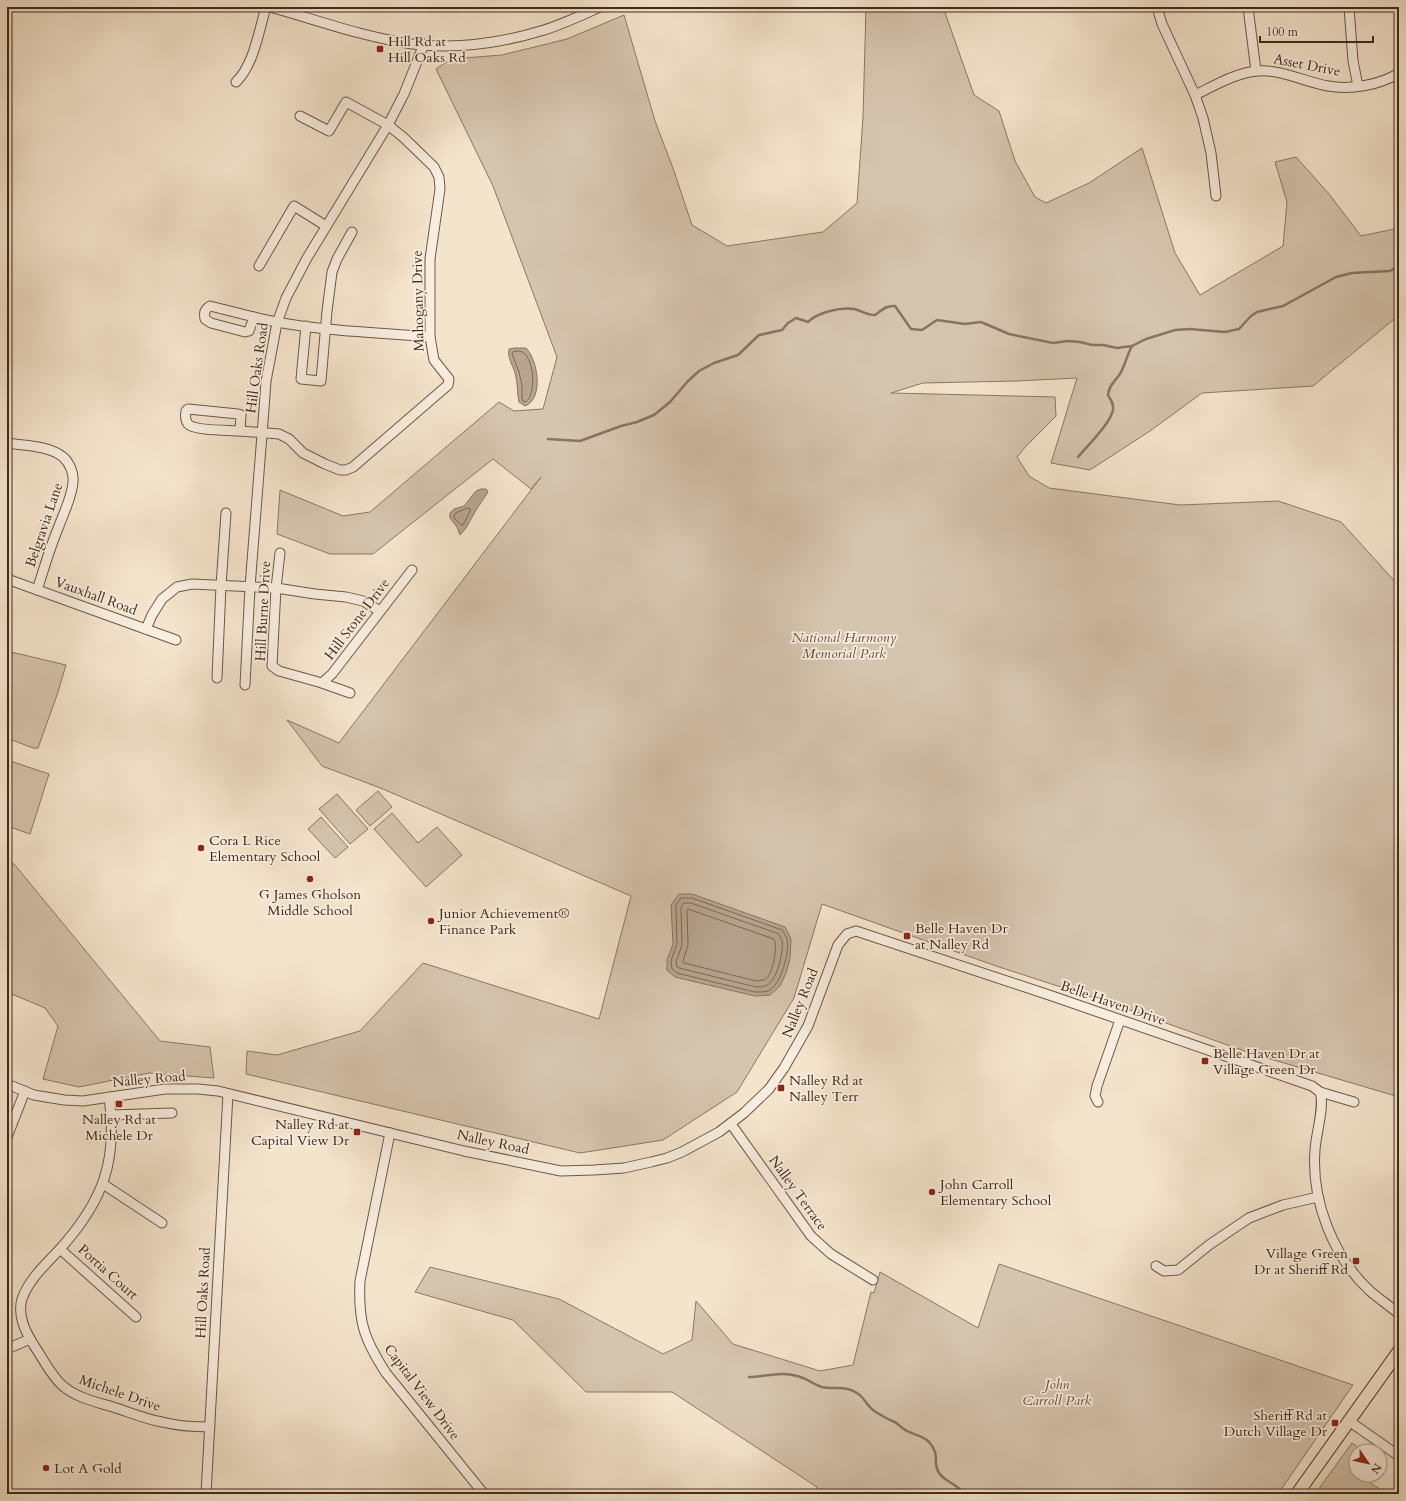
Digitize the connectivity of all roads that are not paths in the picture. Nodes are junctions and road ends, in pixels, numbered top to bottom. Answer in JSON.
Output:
{"nodes":[{"id":1,"x":266,"y":7,"type":"edge"},
{"id":2,"x":270,"y":7,"type":"edge"},
{"id":3,"x":600,"y":7,"type":"edge"},
{"id":4,"x":1157,"y":7,"type":"edge"},
{"id":5,"x":1248,"y":7,"type":"edge"},
{"id":6,"x":1349,"y":7,"type":"edge"},
{"id":7,"x":424,"y":44,"type":"junction"},
{"id":8,"x":1256,"y":71,"type":"junction"},
{"id":9,"x":1399,"y":73,"type":"edge"},
{"id":10,"x":236,"y":82,"type":"dead end"},
{"id":11,"x":1358,"y":86,"type":"junction"},
{"id":12,"x":1194,"y":95,"type":"junction"},
{"id":13,"x":300,"y":116,"type":"dead end"},
{"id":14,"x":388,"y":125,"type":"junction"},
{"id":15,"x":1216,"y":196,"type":"dead end"},
{"id":16,"x":326,"y":226,"type":"junction"},
{"id":17,"x":352,"y":232,"type":"dead end"},
{"id":18,"x":259,"y":266,"type":"dead end"},
{"id":19,"x":254,"y":317,"type":"junction"},
{"id":20,"x":277,"y":322,"type":"junction"},
{"id":21,"x":306,"y":326,"type":"junction"},
{"id":22,"x":326,"y":328,"type":"junction"},
{"id":23,"x":430,"y":337,"type":"junction"},
{"id":24,"x":240,"y":431,"type":"junction"},
{"id":25,"x":263,"y":433,"type":"junction"},
{"id":26,"x":7,"y":443,"type":"edge"},
{"id":27,"x":226,"y":513,"type":"dead end"},
{"id":28,"x":280,"y":553,"type":"dead end"},
{"id":29,"x":412,"y":570,"type":"dead end"},
{"id":30,"x":7,"y":579,"type":"edge"},
{"id":31,"x":221,"y":586,"type":"junction"},
{"id":32,"x":250,"y":587,"type":"junction"},
{"id":33,"x":276,"y":588,"type":"junction"},
{"id":34,"x":37,"y":590,"type":"junction"},
{"id":35,"x":380,"y":611,"type":"junction"},
{"id":36,"x":146,"y":629,"type":"junction"},
{"id":37,"x":176,"y":640,"type":"dead end"},
{"id":38,"x":217,"y":678,"type":"dead end"},
{"id":39,"x":322,"y":683,"type":"junction"},
{"id":40,"x":245,"y":685,"type":"dead end"},
{"id":41,"x":350,"y":693,"type":"dead end"},
{"id":42,"x":862,"y":932,"type":"joint"},
{"id":43,"x":1120,"y":1020,"type":"junction"},
{"id":44,"x":7,"y":1084,"type":"edge"},
{"id":45,"x":25,"y":1091,"type":"junction"},
{"id":46,"x":1320,"y":1092,"type":"junction"},
{"id":47,"x":228,"y":1094,"type":"junction"},
{"id":48,"x":109,"y":1097,"type":"junction"},
{"id":49,"x":1098,"y":1102,"type":"dead end"},
{"id":50,"x":1354,"y":1102,"type":"dead end"},
{"id":51,"x":172,"y":1113,"type":"dead end"},
{"id":52,"x":111,"y":1115,"type":"junction"},
{"id":53,"x":731,"y":1124,"type":"junction"},
{"id":54,"x":390,"y":1133,"type":"junction"},
{"id":55,"x":7,"y":1137,"type":"edge"},
{"id":56,"x":103,"y":1184,"type":"junction"},
{"id":57,"x":1318,"y":1197,"type":"junction"},
{"id":58,"x":162,"y":1223,"type":"dead end"},
{"id":59,"x":60,"y":1249,"type":"junction"},
{"id":60,"x":1156,"y":1266,"type":"dead end"},
{"id":61,"x":873,"y":1280,"type":"dead end"},
{"id":62,"x":1399,"y":1314,"type":"edge"},
{"id":63,"x":136,"y":1317,"type":"dead end"},
{"id":64,"x":30,"y":1339,"type":"junction"},
{"id":65,"x":7,"y":1349,"type":"edge"},
{"id":66,"x":1399,"y":1350,"type":"edge"},
{"id":67,"x":1349,"y":1422,"type":"junction"},
{"id":68,"x":210,"y":1428,"type":"junction"},
{"id":69,"x":1399,"y":1456,"type":"edge"},
{"id":70,"x":206,"y":1494,"type":"edge"},
{"id":71,"x":484,"y":1494,"type":"edge"},
{"id":72,"x":1297,"y":1494,"type":"edge"}],
"edges":[{"from":1,"to":10,"type":"street"},
{"from":2,"to":7,"type":"street"},
{"from":3,"to":7,"type":"street"},
{"from":4,"to":12,"type":"street"},
{"from":5,"to":8,"type":"street","name":"Asset Drive"},
{"from":6,"to":11,"type":"street"},
{"from":7,"to":14,"type":"street","name":"Hill Oaks Road"},
{"from":8,"to":11,"type":"street","name":"Asset Drive"},
{"from":8,"to":12,"type":"street","name":"Asset Drive"},
{"from":9,"to":11,"type":"street","name":"Asset Drive"},
{"from":12,"to":15,"type":"street"},
{"from":13,"to":14,"type":"street","name":"Mahogany Drive"},
{"from":14,"to":16,"type":"street","name":"Hill Oaks Road"},
{"from":14,"to":23,"type":"street","name":"Mahogany Drive"},
{"from":16,"to":18,"type":"street"},
{"from":16,"to":20,"type":"street","name":"Hill Oaks Road"},
{"from":17,"to":22,"type":"street"},
{"from":19,"to":19,"type":"street"},
{"from":19,"to":20,"type":"street"},
{"from":20,"to":21,"type":"street"},
{"from":20,"to":25,"type":"street","name":"Hill Oaks Road"},
{"from":21,"to":22,"type":"street"},
{"from":21,"to":22,"type":"street"},
{"from":22,"to":23,"type":"street"},
{"from":23,"to":25,"type":"street","name":"Mahogany Drive"},
{"from":24,"to":24,"type":"street","name":"Mahogany Drive"},
{"from":24,"to":25,"type":"street","name":"Mahogany Drive"},
{"from":25,"to":32,"type":"street","name":"Hill Oaks Road"},
{"from":26,"to":34,"type":"street","name":"Belgravia Lane"},
{"from":27,"to":31,"type":"street"},
{"from":28,"to":33,"type":"street","name":"Hill Burne Drive"},
{"from":29,"to":35,"type":"street","name":"Hill Stone Drive"},
{"from":30,"to":34,"type":"street","name":"Vauxhall Road"},
{"from":31,"to":32,"type":"street"},
{"from":31,"to":36,"type":"street"},
{"from":31,"to":38,"type":"street"},
{"from":32,"to":33,"type":"street"},
{"from":32,"to":40,"type":"street","name":"Hill Oaks Road"},
{"from":33,"to":35,"type":"street"},
{"from":33,"to":39,"type":"street","name":"Hill Burne Drive"},
{"from":34,"to":36,"type":"street","name":"Vauxhall Road"},
{"from":35,"to":39,"type":"street","name":"Hill Stone Drive"},
{"from":36,"to":37,"type":"street","name":"Vauxhall Road"},
{"from":39,"to":41,"type":"street"},
{"from":42,"to":43,"type":"street","name":"Belle Haven Drive"},
{"from":42,"to":53,"type":"street","name":"Nalley Road"},
{"from":43,"to":46,"type":"street","name":"Belle Haven Drive"},
{"from":43,"to":49,"type":"street"},
{"from":44,"to":45,"type":"street","name":"Nalley Road"},
{"from":45,"to":48,"type":"street","name":"Nalley Road"},
{"from":45,"to":55,"type":"street"},
{"from":46,"to":50,"type":"street","name":"Belle Haven Drive"},
{"from":46,"to":57,"type":"street"},
{"from":47,"to":48,"type":"street","name":"Nalley Road"},
{"from":47,"to":54,"type":"street","name":"Nalley Road"},
{"from":47,"to":68,"type":"street","name":"Hill Oaks Road"},
{"from":48,"to":52,"type":"street","name":"Michele Drive"},
{"from":51,"to":52,"type":"street"},
{"from":52,"to":56,"type":"street","name":"Michele Drive"},
{"from":53,"to":54,"type":"street","name":"Nalley Road"},
{"from":53,"to":61,"type":"street","name":"Nalley Terrace"},
{"from":54,"to":71,"type":"street","name":"Capital View Drive"},
{"from":56,"to":58,"type":"street"},
{"from":56,"to":59,"type":"street","name":"Michele Drive"},
{"from":57,"to":60,"type":"street"},
{"from":57,"to":62,"type":"street"},
{"from":59,"to":63,"type":"street","name":"Portia Court"},
{"from":59,"to":64,"type":"street","name":"Michele Drive"},
{"from":64,"to":65,"type":"street"},
{"from":64,"to":68,"type":"street","name":"Michele Drive"},
{"from":66,"to":67,"type":"main road"},
{"from":67,"to":69,"type":"street"},
{"from":67,"to":72,"type":"main road"},
{"from":68,"to":70,"type":"street","name":"Hill Oaks Road"}]}
